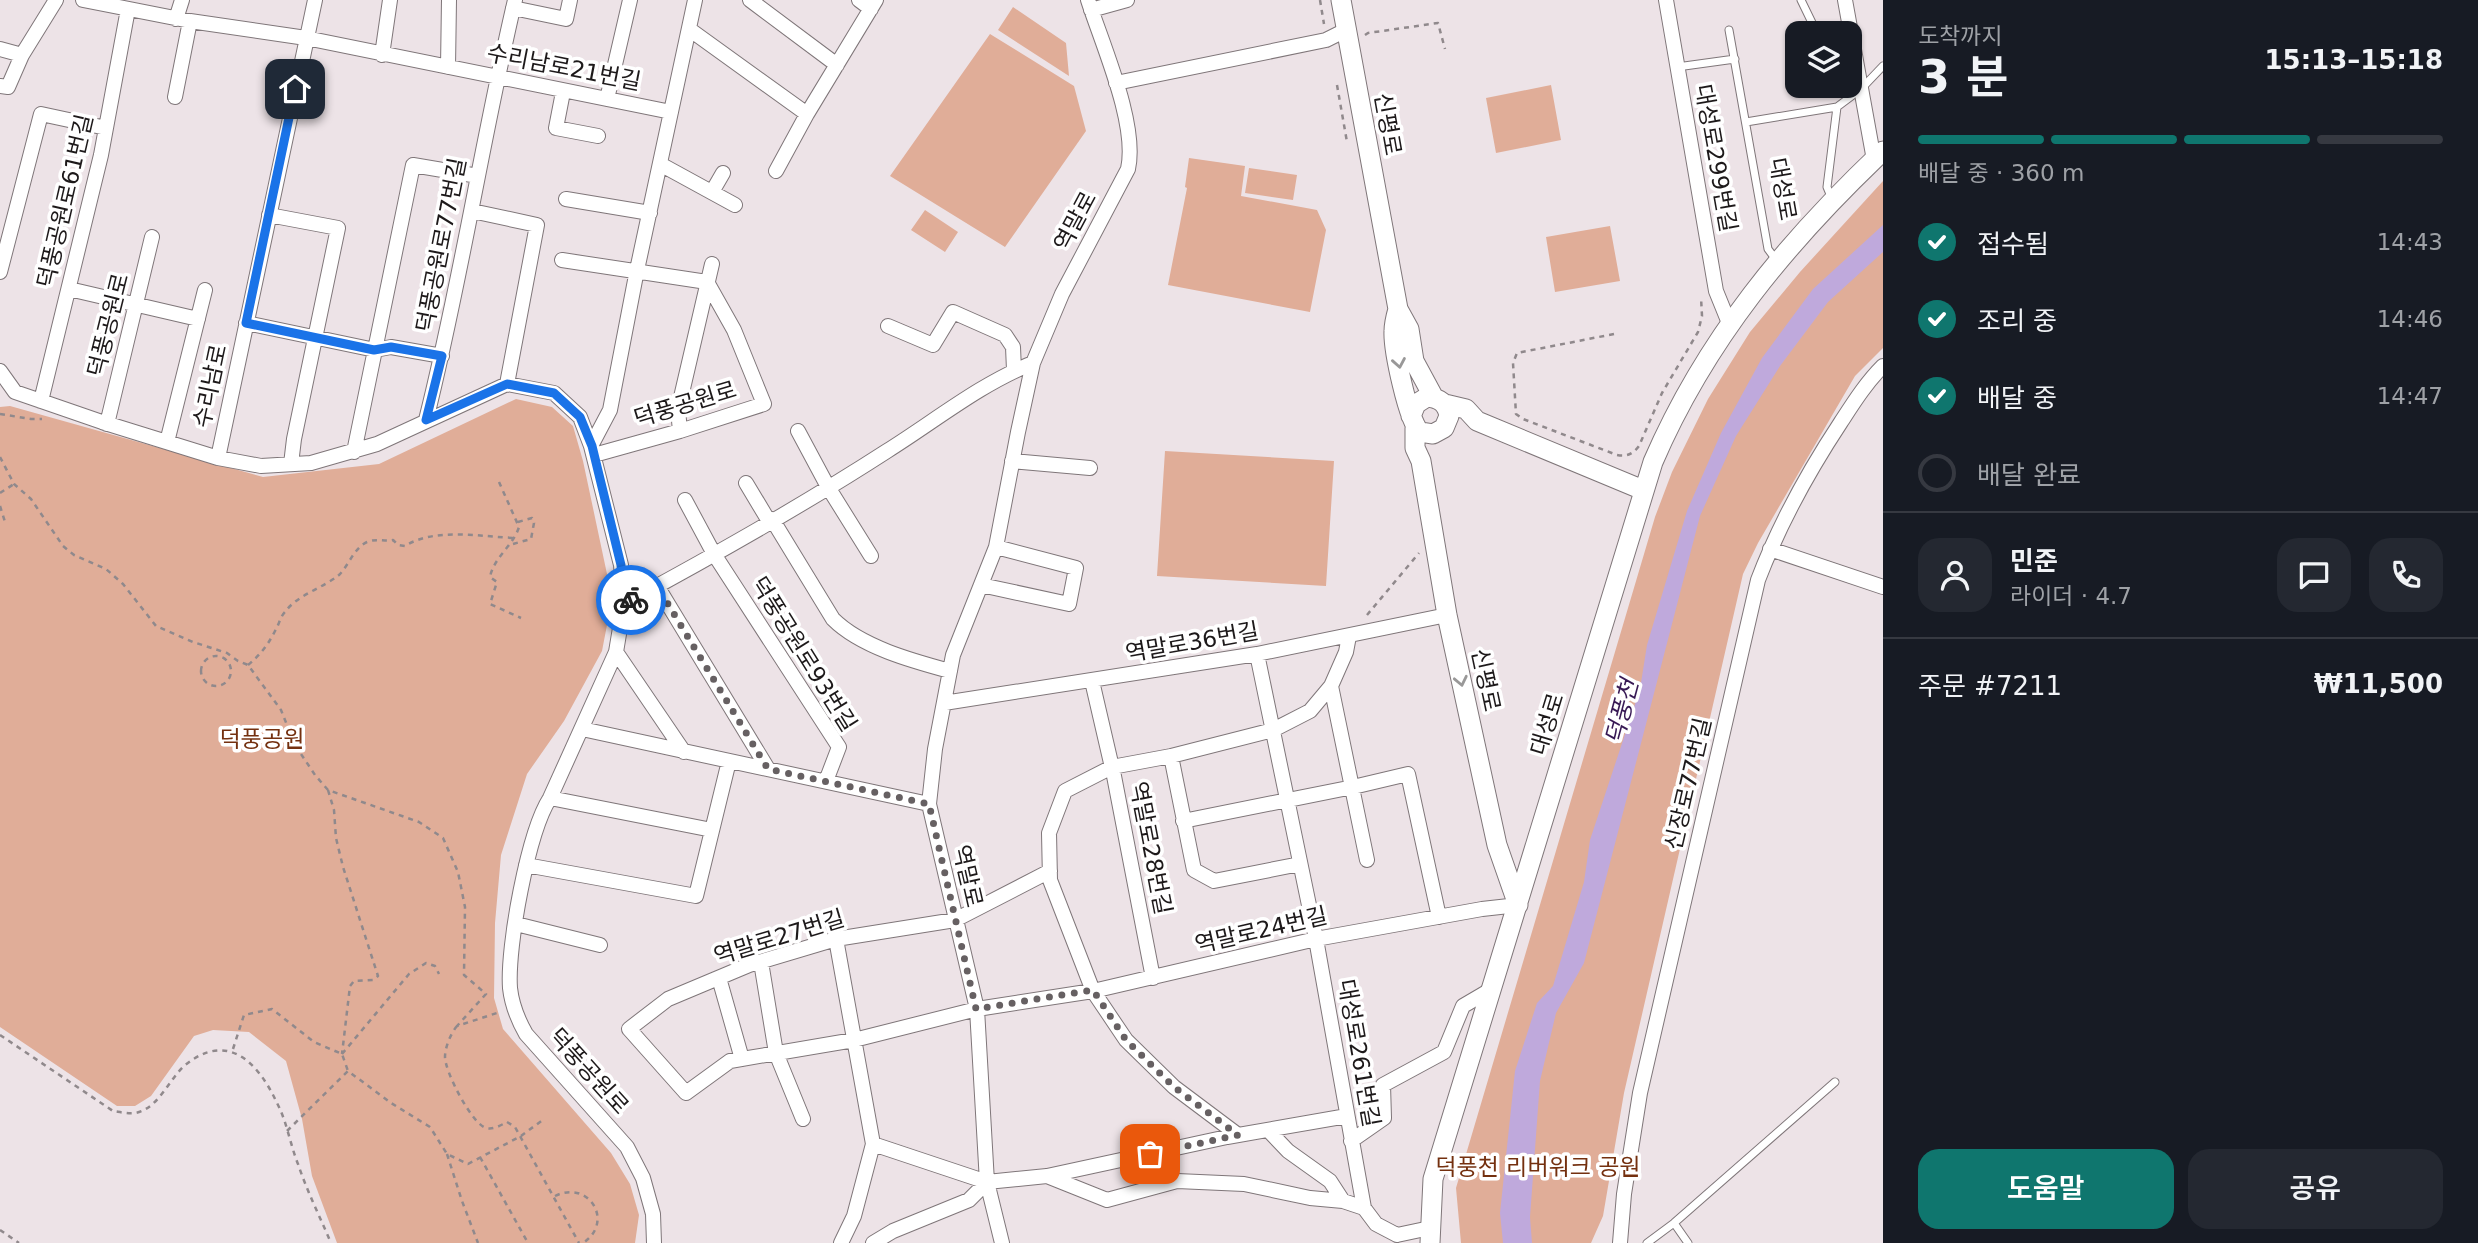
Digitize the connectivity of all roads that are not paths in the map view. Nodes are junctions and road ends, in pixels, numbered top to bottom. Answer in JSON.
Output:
{"nodes":[{"id":1,"x":56,"y":0,"type":"edge"},
{"id":2,"x":83,"y":0,"type":"edge"},
{"id":3,"x":182,"y":0,"type":"edge"},
{"id":4,"x":315,"y":0,"type":"edge"},
{"id":5,"x":390,"y":0,"type":"edge"},
{"id":6,"x":449,"y":0,"type":"edge"},
{"id":7,"x":570,"y":0,"type":"edge"},
{"id":8,"x":630,"y":0,"type":"edge"},
{"id":9,"x":695,"y":0,"type":"edge"},
{"id":10,"x":750,"y":0,"type":"edge"},
{"id":11,"x":1127,"y":0,"type":"edge"},
{"id":12,"x":1341,"y":0,"type":"edge"},
{"id":13,"x":1666,"y":0,"type":"edge"},
{"id":14,"x":1801,"y":0,"type":"edge"},
{"id":15,"x":1845,"y":0,"type":"edge"},
{"id":16,"x":868,"y":3,"type":"edge"},
{"id":17,"x":514,"y":4,"type":"edge"},
{"id":18,"x":120,"y":5,"type":"edge"},
{"id":19,"x":1089,"y":5,"type":"edge"},
{"id":20,"x":183,"y":20,"type":"junction"},
{"id":21,"x":1811,"y":21,"type":"edge"},
{"id":22,"x":1849,"y":21,"type":"edge"},
{"id":23,"x":688,"y":29,"type":"junction"},
{"id":24,"x":1346,"y":30,"type":"junction"},
{"id":25,"x":1729,"y":30,"type":"dead end"},
{"id":26,"x":306,"y":38,"type":"junction"},
{"id":27,"x":0,"y":49,"type":"edge"},
{"id":28,"x":22,"y":55,"type":"junction"},
{"id":29,"x":382,"y":55,"type":"junction"},
{"id":30,"x":1735,"y":59,"type":"junction"},
{"id":31,"x":837,"y":65,"type":"junction"},
{"id":32,"x":1883,"y":66,"type":"edge"},
{"id":33,"x":448,"y":67,"type":"junction"},
{"id":34,"x":1678,"y":67,"type":"junction"},
{"id":35,"x":497,"y":77,"type":"junction"},
{"id":36,"x":1116,"y":83,"type":"junction"},
{"id":37,"x":0,"y":86,"type":"edge"},
{"id":38,"x":1862,"y":88,"type":"edge"},
{"id":39,"x":563,"y":92,"type":"junction"},
{"id":40,"x":1862,"y":93,"type":"edge"},
{"id":41,"x":175,"y":97,"type":"dead end"},
{"id":42,"x":1849,"y":98,"type":"edge"},
{"id":43,"x":607,"y":100,"type":"junction"},
{"id":44,"x":1837,"y":107,"type":"junction"},
{"id":45,"x":671,"y":112,"type":"junction"},
{"id":46,"x":807,"y":114,"type":"junction"},
{"id":47,"x":1746,"y":122,"type":"junction"},
{"id":48,"x":106,"y":128,"type":"junction"},
{"id":49,"x":598,"y":136,"type":"dead end"},
{"id":50,"x":1878,"y":156,"type":"edge"},
{"id":51,"x":660,"y":164,"type":"junction"},
{"id":52,"x":776,"y":171,"type":"dead end"},
{"id":53,"x":723,"y":173,"type":"dead end"},
{"id":54,"x":478,"y":176,"type":"junction"},
{"id":55,"x":712,"y":192,"type":"junction"},
{"id":56,"x":566,"y":200,"type":"dead end"},
{"id":57,"x":1833,"y":202,"type":"junction"},
{"id":58,"x":735,"y":205,"type":"dead end"},
{"id":59,"x":472,"y":211,"type":"junction"},
{"id":60,"x":650,"y":213,"type":"junction"},
{"id":61,"x":269,"y":215,"type":"junction"},
{"id":62,"x":152,"y":237,"type":"dead end"},
{"id":63,"x":562,"y":260,"type":"dead end"},
{"id":64,"x":1778,"y":261,"type":"junction"},
{"id":65,"x":712,"y":264,"type":"dead end"},
{"id":66,"x":637,"y":270,"type":"junction"},
{"id":67,"x":0,"y":272,"type":"edge"},
{"id":68,"x":707,"y":282,"type":"junction"},
{"id":69,"x":69,"y":289,"type":"junction"},
{"id":70,"x":205,"y":290,"type":"dead end"},
{"id":71,"x":137,"y":306,"type":"junction"},
{"id":72,"x":1398,"y":309,"type":"junction"},
{"id":73,"x":198,"y":320,"type":"junction"},
{"id":74,"x":246,"y":323,"type":"junction"},
{"id":75,"x":1729,"y":323,"type":"junction"},
{"id":76,"x":888,"y":326,"type":"dead end"},
{"id":77,"x":315,"y":338,"type":"junction"},
{"id":78,"x":374,"y":350,"type":"junction"},
{"id":79,"x":442,"y":356,"type":"junction"},
{"id":80,"x":1033,"y":363,"type":"junction"},
{"id":81,"x":1883,"y":366,"type":"edge"},
{"id":82,"x":1014,"y":370,"type":"junction"},
{"id":83,"x":0,"y":371,"type":"edge"},
{"id":84,"x":507,"y":384,"type":"junction"},
{"id":85,"x":41,"y":401,"type":"junction"},
{"id":86,"x":1439,"y":401,"type":"junction"},
{"id":87,"x":426,"y":420,"type":"junction"},
{"id":88,"x":1478,"y":421,"type":"junction"},
{"id":89,"x":1413,"y":422,"type":"junction"},
{"id":90,"x":107,"y":424,"type":"junction"},
{"id":91,"x":1442,"y":430,"type":"junction"},
{"id":92,"x":680,"y":431,"type":"junction"},
{"id":93,"x":798,"y":431,"type":"dead end"},
{"id":94,"x":167,"y":442,"type":"junction"},
{"id":95,"x":593,"y":451,"type":"junction"},
{"id":96,"x":354,"y":452,"type":"junction"},
{"id":97,"x":218,"y":458,"type":"junction"},
{"id":98,"x":1012,"y":461,"type":"junction"},
{"id":99,"x":1421,"y":461,"type":"junction"},
{"id":100,"x":291,"y":464,"type":"junction"},
{"id":101,"x":1090,"y":468,"type":"dead end"},
{"id":102,"x":746,"y":483,"type":"dead end"},
{"id":103,"x":828,"y":487,"type":"junction"},
{"id":104,"x":1643,"y":490,"type":"junction"},
{"id":105,"x":685,"y":500,"type":"dead end"},
{"id":106,"x":772,"y":519,"type":"junction"},
{"id":107,"x":996,"y":547,"type":"junction"},
{"id":108,"x":1770,"y":550,"type":"junction"},
{"id":109,"x":714,"y":554,"type":"junction"},
{"id":110,"x":872,"y":556,"type":"dead end"},
{"id":111,"x":981,"y":585,"type":"junction"},
{"id":112,"x":657,"y":586,"type":"junction"},
{"id":113,"x":1883,"y":587,"type":"edge"},
{"id":114,"x":624,"y":604,"type":"junction"},
{"id":115,"x":1447,"y":615,"type":"junction"},
{"id":116,"x":1349,"y":636,"type":"junction"},
{"id":117,"x":616,"y":652,"type":"junction"},
{"id":118,"x":1257,"y":654,"type":"junction"},
{"id":119,"x":950,"y":671,"type":"junction"},
{"id":120,"x":1092,"y":681,"type":"junction"},
{"id":121,"x":1331,"y":686,"type":"junction"},
{"id":122,"x":944,"y":703,"type":"junction"},
{"id":123,"x":582,"y":729,"type":"junction"},
{"id":124,"x":1273,"y":730,"type":"junction"},
{"id":125,"x":684,"y":752,"type":"junction"},
{"id":126,"x":1171,"y":755,"type":"junction"},
{"id":127,"x":729,"y":761,"type":"junction"},
{"id":128,"x":1112,"y":767,"type":"junction"},
{"id":129,"x":768,"y":769,"type":"junction"},
{"id":130,"x":826,"y":781,"type":"junction"},
{"id":131,"x":1353,"y":787,"type":"junction"},
{"id":132,"x":551,"y":798,"type":"junction"},
{"id":133,"x":1287,"y":801,"type":"junction"},
{"id":134,"x":929,"y":804,"type":"junction"},
{"id":135,"x":1184,"y":821,"type":"junction"},
{"id":136,"x":712,"y":830,"type":"junction"},
{"id":137,"x":1367,"y":860,"type":"dead end"},
{"id":138,"x":1300,"y":864,"type":"junction"},
{"id":139,"x":526,"y":865,"type":"junction"},
{"id":140,"x":1050,"y":871,"type":"junction"},
{"id":141,"x":1518,"y":905,"type":"junction"},
{"id":142,"x":1439,"y":918,"type":"junction"},
{"id":143,"x":955,"y":920,"type":"junction"},
{"id":144,"x":516,"y":924,"type":"junction"},
{"id":145,"x":836,"y":939,"type":"junction"},
{"id":146,"x":1316,"y":939,"type":"junction"},
{"id":147,"x":600,"y":945,"type":"dead end"},
{"id":148,"x":761,"y":962,"type":"junction"},
{"id":149,"x":719,"y":978,"type":"junction"},
{"id":150,"x":1153,"y":978,"type":"junction"},
{"id":151,"x":1492,"y":989,"type":"junction"},
{"id":152,"x":1093,"y":990,"type":"junction"},
{"id":153,"x":976,"y":1009,"type":"junction"},
{"id":154,"x":854,"y":1040,"type":"junction"},
{"id":155,"x":776,"y":1053,"type":"junction"},
{"id":156,"x":742,"y":1059,"type":"junction"},
{"id":157,"x":1835,"y":1082,"type":"dead end"},
{"id":158,"x":686,"y":1093,"type":"joint"},
{"id":159,"x":1347,"y":1116,"type":"junction"},
{"id":160,"x":803,"y":1119,"type":"dead end"},
{"id":161,"x":1268,"y":1130,"type":"junction"},
{"id":162,"x":1238,"y":1135,"type":"junction"},
{"id":163,"x":1351,"y":1141,"type":"junction"},
{"id":164,"x":873,"y":1144,"type":"junction"},
{"id":165,"x":1047,"y":1175,"type":"junction"},
{"id":166,"x":987,"y":1182,"type":"junction"},
{"id":167,"x":1343,"y":1201,"type":"junction"},
{"id":168,"x":1364,"y":1208,"type":"junction"},
{"id":169,"x":1675,"y":1223,"type":"junction"},
{"id":170,"x":1430,"y":1236,"type":"edge"},
{"id":171,"x":1396,"y":1239,"type":"edge"},
{"id":172,"x":654,"y":1243,"type":"edge"},
{"id":173,"x":841,"y":1243,"type":"edge"},
{"id":174,"x":873,"y":1243,"type":"edge"},
{"id":175,"x":1002,"y":1243,"type":"edge"},
{"id":176,"x":1620,"y":1243,"type":"edge"},
{"id":177,"x":1647,"y":1243,"type":"edge"},
{"id":178,"x":1688,"y":1243,"type":"edge"}],
"edges":[{"from":1,"to":28,"type":"street"},
{"from":2,"to":18,"type":"street","name":"수리남로21번길"},
{"from":3,"to":20,"type":"street"},
{"from":4,"to":26,"type":"street","name":"수리남로"},
{"from":5,"to":29,"type":"street"},
{"from":6,"to":33,"type":"street"},
{"from":7,"to":17,"type":"street"},
{"from":8,"to":43,"type":"street"},
{"from":9,"to":23,"type":"street"},
{"from":10,"to":31,"type":"street"},
{"from":11,"to":19,"type":"street"},
{"from":12,"to":24,"type":"street","name":"신평로"},
{"from":13,"to":34,"type":"street","name":"대성로299번길"},
{"from":14,"to":21,"type":"lane"},
{"from":15,"to":22,"type":"street"},
{"from":16,"to":31,"type":"street"},
{"from":17,"to":35,"type":"street","name":"덕풍공원로77번길"},
{"from":18,"to":20,"type":"street","name":"수리남로21번길"},
{"from":18,"to":48,"type":"street","name":"덕풍공원로61번길"},
{"from":19,"to":36,"type":"street","name":"역말로"},
{"from":20,"to":26,"type":"street","name":"수리남로21번길"},
{"from":20,"to":41,"type":"street"},
{"from":23,"to":45,"type":"street"},
{"from":23,"to":46,"type":"street"},
{"from":24,"to":36,"type":"street"},
{"from":24,"to":72,"type":"street","name":"신평로"},
{"from":25,"to":30,"type":"lane","name":"대성로"},
{"from":26,"to":29,"type":"street","name":"수리남로21번길"},
{"from":26,"to":61,"type":"street","name":"수리남로"},
{"from":27,"to":28,"type":"street"},
{"from":28,"to":37,"type":"street"},
{"from":29,"to":33,"type":"street","name":"수리남로21번길"},
{"from":30,"to":34,"type":"lane"},
{"from":30,"to":47,"type":"lane","name":"대성로"},
{"from":31,"to":46,"type":"street"},
{"from":32,"to":38,"type":"lane"},
{"from":33,"to":35,"type":"street","name":"수리남로21번길"},
{"from":34,"to":75,"type":"street","name":"대성로299번길"},
{"from":35,"to":39,"type":"street","name":"수리남로21번길"},
{"from":35,"to":54,"type":"street","name":"덕풍공원로77번길"},
{"from":36,"to":80,"type":"street","name":"역말로"},
{"from":39,"to":43,"type":"street","name":"수리남로21번길"},
{"from":39,"to":49,"type":"street"},
{"from":40,"to":50,"type":"street"},
{"from":42,"to":44,"type":"lane"},
{"from":43,"to":45,"type":"street","name":"수리남로21번길"},
{"from":44,"to":47,"type":"lane"},
{"from":44,"to":57,"type":"lane","name":"대성로"},
{"from":45,"to":51,"type":"street"},
{"from":46,"to":52,"type":"street"},
{"from":47,"to":64,"type":"lane","name":"대성로"},
{"from":48,"to":67,"type":"street"},
{"from":48,"to":69,"type":"street","name":"덕풍공원로61번길"},
{"from":50,"to":57,"type":"street","name":"대성로"},
{"from":51,"to":55,"type":"street"},
{"from":51,"to":60,"type":"street"},
{"from":53,"to":55,"type":"street"},
{"from":54,"to":59,"type":"street","name":"덕풍공원로77번길"},
{"from":54,"to":78,"type":"street"},
{"from":55,"to":58,"type":"street"},
{"from":56,"to":60,"type":"street"},
{"from":57,"to":64,"type":"street","name":"대성로"},
{"from":59,"to":79,"type":"street","name":"덕풍공원로77번길"},
{"from":59,"to":84,"type":"street"},
{"from":60,"to":66,"type":"street"},
{"from":61,"to":74,"type":"street","name":"수리남로"},
{"from":61,"to":77,"type":"street"},
{"from":62,"to":71,"type":"street","name":"덕풍공원로"},
{"from":63,"to":66,"type":"street"},
{"from":64,"to":75,"type":"street","name":"대성로"},
{"from":65,"to":68,"type":"street"},
{"from":66,"to":68,"type":"street"},
{"from":66,"to":95,"type":"street"},
{"from":68,"to":92,"type":"street"},
{"from":68,"to":92,"type":"street","name":"덕풍공원로"},
{"from":69,"to":71,"type":"street"},
{"from":69,"to":85,"type":"street","name":"덕풍공원로61번길"},
{"from":70,"to":73,"type":"street"},
{"from":71,"to":73,"type":"street"},
{"from":71,"to":90,"type":"street","name":"덕풍공원로"},
{"from":72,"to":86,"type":"street","name":"신평로"},
{"from":72,"to":89,"type":"street","name":"신평로","one_way":true},
{"from":73,"to":94,"type":"street"},
{"from":74,"to":77,"type":"street","name":"수리남로"},
{"from":74,"to":97,"type":"street","name":"수리남로"},
{"from":75,"to":104,"type":"street","name":"대성로"},
{"from":76,"to":82,"type":"street"},
{"from":77,"to":78,"type":"street","name":"수리남로"},
{"from":77,"to":100,"type":"street"},
{"from":78,"to":79,"type":"street","name":"수리남로"},
{"from":78,"to":96,"type":"street"},
{"from":79,"to":87,"type":"street","name":"덕풍공원로77번길"},
{"from":80,"to":82,"type":"street"},
{"from":80,"to":98,"type":"street","name":"역말로"},
{"from":81,"to":108,"type":"street","name":"신장로77번길"},
{"from":82,"to":103,"type":"street"},
{"from":83,"to":85,"type":"street"},
{"from":84,"to":87,"type":"street"},
{"from":84,"to":95,"type":"street","name":"덕풍공원로"},
{"from":85,"to":90,"type":"street"},
{"from":86,"to":88,"type":"street"},
{"from":86,"to":89,"type":"street"},
{"from":86,"to":91,"type":"street"},
{"from":87,"to":96,"type":"street"},
{"from":88,"to":91,"type":"street"},
{"from":88,"to":104,"type":"street"},
{"from":89,"to":91,"type":"street"},
{"from":89,"to":99,"type":"street","name":"신평로"},
{"from":90,"to":94,"type":"street"},
{"from":91,"to":99,"type":"street"},
{"from":92,"to":95,"type":"street","name":"덕풍공원로"},
{"from":93,"to":103,"type":"street"},
{"from":94,"to":97,"type":"street"},
{"from":95,"to":114,"type":"street","name":"덕풍공원로"},
{"from":96,"to":100,"type":"street"},
{"from":97,"to":100,"type":"street"},
{"from":98,"to":101,"type":"street"},
{"from":98,"to":107,"type":"street","name":"역말로"},
{"from":99,"to":115,"type":"street","name":"신평로"},
{"from":102,"to":106,"type":"street","name":"덕풍공원로93번길"},
{"from":103,"to":106,"type":"street"},
{"from":103,"to":110,"type":"street"},
{"from":104,"to":141,"type":"street","name":"대성로"},
{"from":105,"to":109,"type":"street"},
{"from":106,"to":109,"type":"street"},
{"from":106,"to":119,"type":"street","name":"덕풍공원로93번길"},
{"from":107,"to":111,"type":"street","name":"역말로"},
{"from":107,"to":111,"type":"street"},
{"from":108,"to":113,"type":"street"},
{"from":108,"to":176,"type":"street","name":"신장로77번길"},
{"from":109,"to":112,"type":"street"},
{"from":109,"to":130,"type":"street","name":"덕풍공원로93번길"},
{"from":111,"to":119,"type":"street","name":"역말로"},
{"from":112,"to":114,"type":"street"},
{"from":112,"to":129,"type":"street"},
{"from":114,"to":117,"type":"street","name":"덕풍공원로"},
{"from":115,"to":116,"type":"street","name":"역말로36번길"},
{"from":115,"to":141,"type":"street","name":"신평로","one_way":true},
{"from":116,"to":118,"type":"street","name":"역말로36번길"},
{"from":116,"to":121,"type":"street","name":"역말로28번길"},
{"from":117,"to":123,"type":"street","name":"덕풍공원로"},
{"from":117,"to":125,"type":"street"},
{"from":118,"to":120,"type":"street","name":"역말로36번길"},
{"from":118,"to":124,"type":"street","name":"대성로261번길"},
{"from":119,"to":122,"type":"street","name":"역말로"},
{"from":120,"to":122,"type":"street","name":"역말로36번길"},
{"from":120,"to":128,"type":"street"},
{"from":121,"to":124,"type":"street","name":"역말로28번길"},
{"from":121,"to":131,"type":"street"},
{"from":122,"to":134,"type":"street","name":"역말로"},
{"from":123,"to":125,"type":"street"},
{"from":123,"to":132,"type":"street","name":"덕풍공원로"},
{"from":124,"to":126,"type":"street","name":"역말로28번길"},
{"from":124,"to":133,"type":"street","name":"대성로261번길"},
{"from":125,"to":127,"type":"street"},
{"from":126,"to":128,"type":"street","name":"역말로28번길"},
{"from":126,"to":135,"type":"street","name":"역말로28번길"},
{"from":127,"to":129,"type":"street"},
{"from":127,"to":136,"type":"street"},
{"from":128,"to":140,"type":"street","name":"역말로28번길"},
{"from":128,"to":150,"type":"street","name":"역말로28번길"},
{"from":129,"to":130,"type":"street"},
{"from":130,"to":134,"type":"street"},
{"from":131,"to":133,"type":"street"},
{"from":131,"to":137,"type":"street"},
{"from":131,"to":142,"type":"street"},
{"from":132,"to":136,"type":"street"},
{"from":132,"to":139,"type":"street","name":"덕풍공원로"},
{"from":133,"to":135,"type":"street"},
{"from":133,"to":138,"type":"street","name":"대성로261번길"},
{"from":134,"to":143,"type":"street","name":"역말로"},
{"from":135,"to":138,"type":"street","name":"역말로28번길"},
{"from":136,"to":139,"type":"street"},
{"from":138,"to":146,"type":"street","name":"대성로261번길"},
{"from":139,"to":144,"type":"street","name":"덕풍공원로"},
{"from":140,"to":143,"type":"street"},
{"from":140,"to":152,"type":"street"},
{"from":141,"to":142,"type":"street","name":"역말로24번길"},
{"from":141,"to":151,"type":"street","name":"대성로"},
{"from":142,"to":146,"type":"street","name":"역말로24번길"},
{"from":143,"to":145,"type":"street","name":"역말로27번길"},
{"from":143,"to":153,"type":"street","name":"역말로"},
{"from":144,"to":147,"type":"street"},
{"from":144,"to":172,"type":"street","name":"덕풍공원로"},
{"from":145,"to":148,"type":"street","name":"역말로27번길"},
{"from":145,"to":154,"type":"street"},
{"from":146,"to":150,"type":"street","name":"역말로24번길"},
{"from":146,"to":159,"type":"street","name":"대성로261번길"},
{"from":148,"to":149,"type":"street","name":"역말로27번길"},
{"from":148,"to":155,"type":"street"},
{"from":149,"to":156,"type":"street"},
{"from":149,"to":158,"type":"street","name":"역말로27번길"},
{"from":150,"to":152,"type":"street","name":"역말로24번길"},
{"from":151,"to":163,"type":"street"},
{"from":151,"to":170,"type":"street","name":"대성로"},
{"from":152,"to":153,"type":"street","name":"역말로24번길"},
{"from":152,"to":162,"type":"street"},
{"from":153,"to":154,"type":"street","name":"역말로24번길"},
{"from":153,"to":166,"type":"street","name":"역말로"},
{"from":154,"to":155,"type":"street","name":"역말로24번길"},
{"from":154,"to":164,"type":"street"},
{"from":155,"to":156,"type":"street","name":"역말로24번길"},
{"from":155,"to":160,"type":"street"},
{"from":156,"to":158,"type":"street","name":"역말로24번길"},
{"from":157,"to":169,"type":"lane"},
{"from":159,"to":161,"type":"street"},
{"from":159,"to":163,"type":"street","name":"대성로261번길"},
{"from":161,"to":162,"type":"street"},
{"from":161,"to":167,"type":"street"},
{"from":162,"to":165,"type":"street"},
{"from":163,"to":168,"type":"street","name":"대성로261번길"},
{"from":164,"to":166,"type":"street"},
{"from":164,"to":173,"type":"street"},
{"from":165,"to":166,"type":"street"},
{"from":165,"to":167,"type":"street"},
{"from":166,"to":174,"type":"street"},
{"from":166,"to":175,"type":"street","name":"역말로"},
{"from":167,"to":168,"type":"street"},
{"from":168,"to":171,"type":"street"},
{"from":169,"to":177,"type":"lane"},
{"from":169,"to":178,"type":"lane"},
{"from":170,"to":171,"type":"street","name":"대성로"}]}
